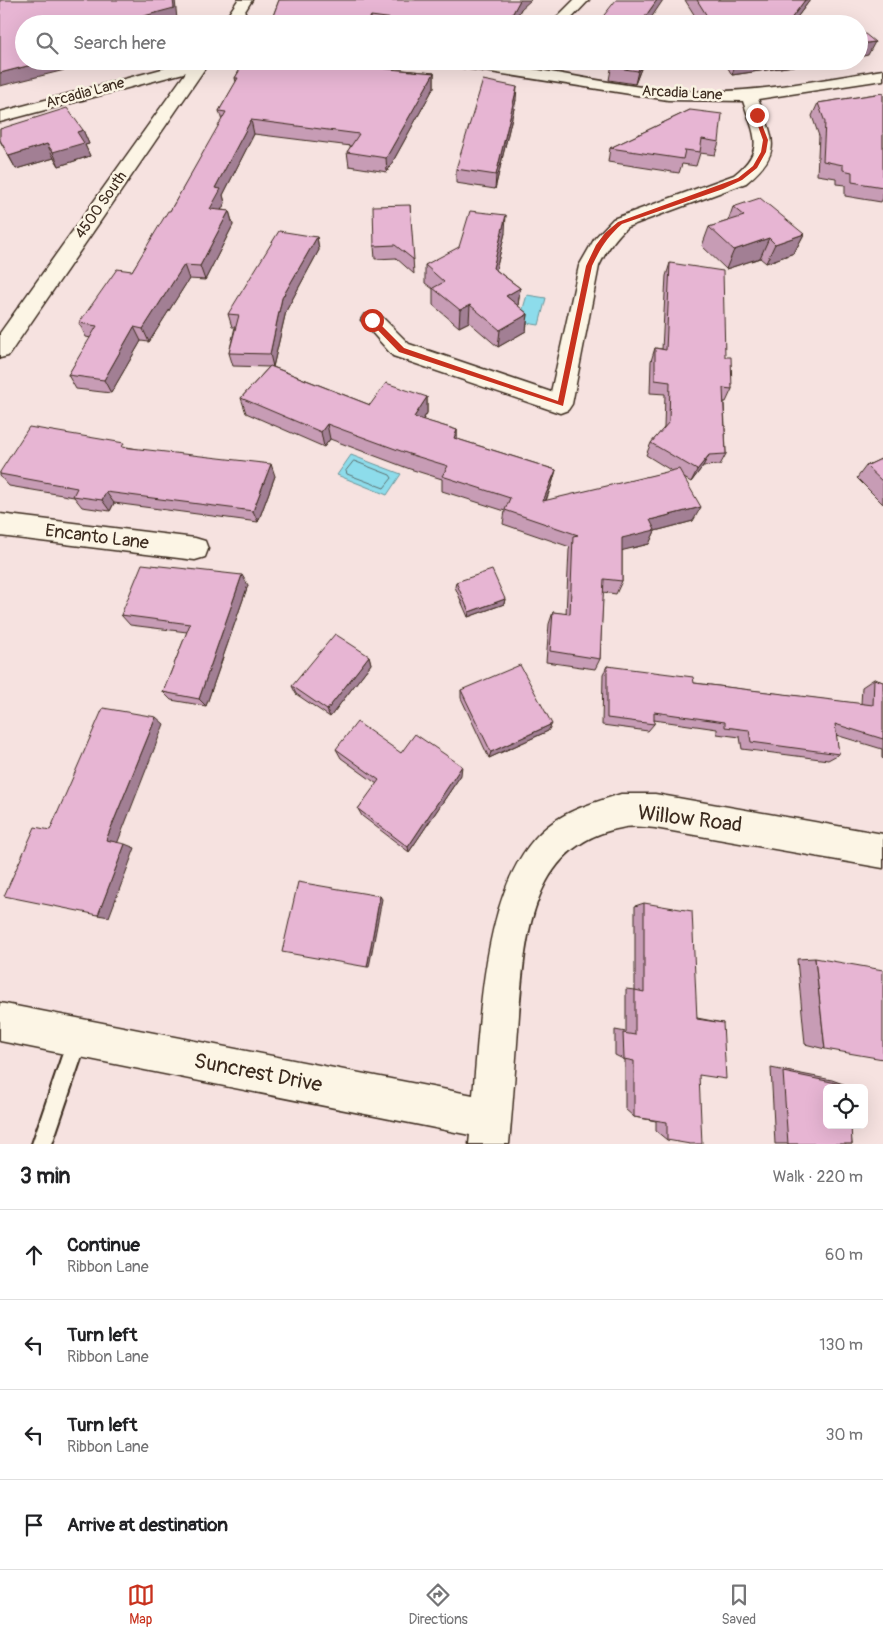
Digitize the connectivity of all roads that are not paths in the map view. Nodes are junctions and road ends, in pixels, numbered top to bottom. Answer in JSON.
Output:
{"nodes":[{"id":1,"x":245,"y":0,"type":"edge"},
{"id":2,"x":582,"y":0,"type":"edge"},
{"id":3,"x":234,"y":15,"type":"edge"},
{"id":4,"x":566,"y":15,"type":"edge"},
{"id":5,"x":175,"y":70,"type":"edge"},
{"id":6,"x":196,"y":70,"type":"edge"},
{"id":7,"x":544,"y":70,"type":"edge"},
{"id":8,"x":883,"y":75,"type":"edge"},
{"id":9,"x":749,"y":96,"type":"junction"},
{"id":10,"x":0,"y":117,"type":"edge"},
{"id":11,"x":372,"y":320,"type":"dead end"},
{"id":12,"x":0,"y":350,"type":"edge"},
{"id":13,"x":0,"y":525,"type":"edge"},
{"id":14,"x":195,"y":549,"type":"dead end"},
{"id":15,"x":883,"y":851,"type":"edge"},
{"id":16,"x":0,"y":1022,"type":"edge"},
{"id":17,"x":78,"y":1038,"type":"junction"},
{"id":18,"x":490,"y":1132,"type":"edge"},
{"id":19,"x":42,"y":1144,"type":"edge"}],
"edges":[{"from":1,"to":3,"type":"street"},
{"from":2,"to":4,"type":"street"},
{"from":5,"to":10,"type":"street","name":"Arcadia Lane"},
{"from":6,"to":12,"type":"street","name":"4500 South"},
{"from":7,"to":9,"type":"street","name":"Arcadia Lane"},
{"from":8,"to":9,"type":"street","name":"Arcadia Lane"},
{"from":9,"to":11,"type":"street"},
{"from":13,"to":14,"type":"street","name":"Encanto Lane"},
{"from":15,"to":18,"type":"street","name":"Willow Road"},
{"from":16,"to":17,"type":"street","name":"Suncrest Drive"},
{"from":17,"to":18,"type":"street","name":"Suncrest Drive"},
{"from":17,"to":19,"type":"lane"}]}
